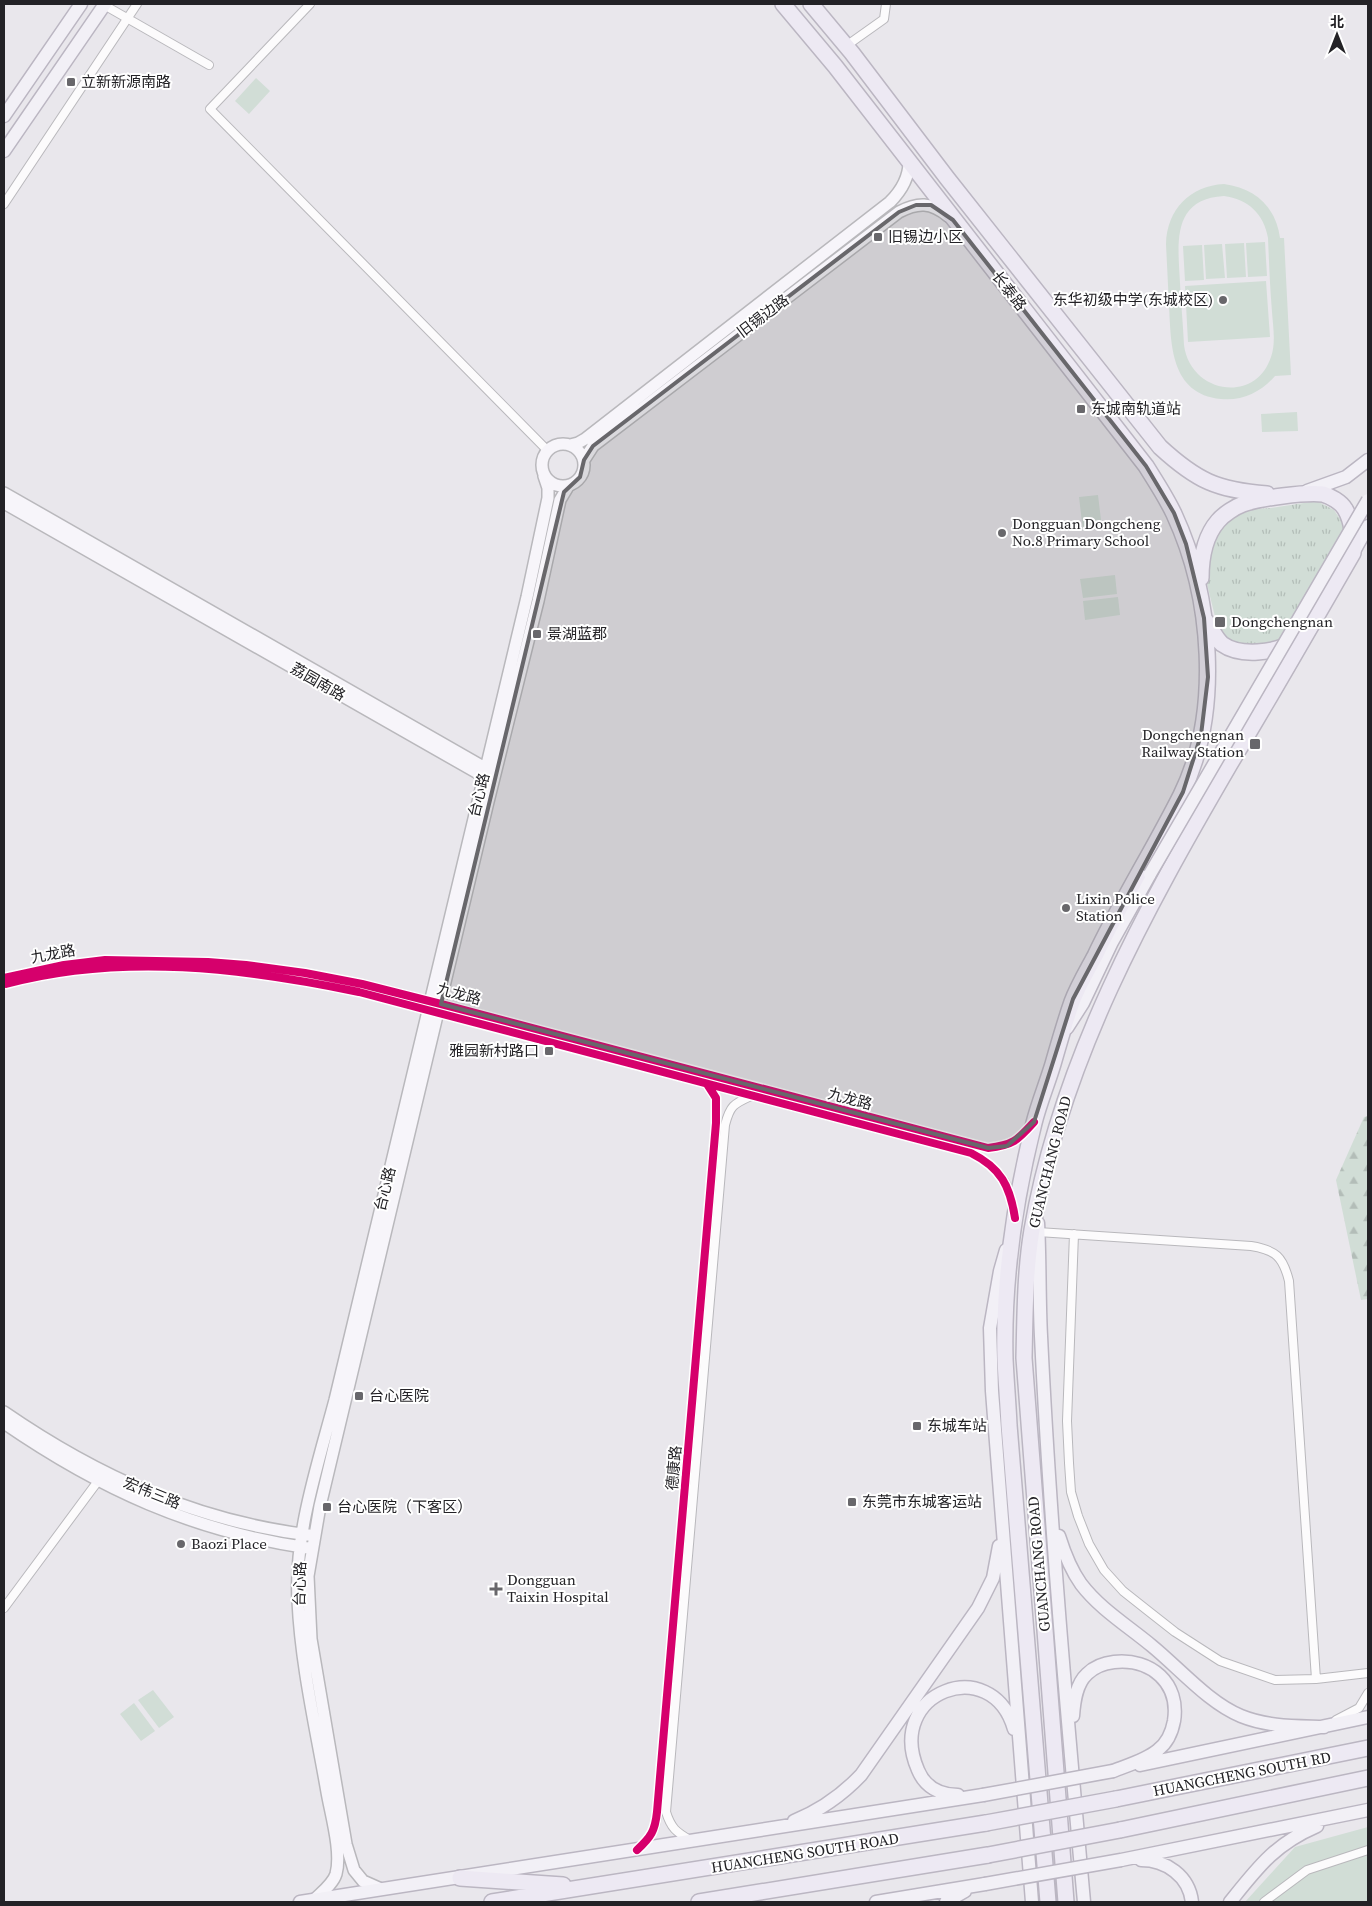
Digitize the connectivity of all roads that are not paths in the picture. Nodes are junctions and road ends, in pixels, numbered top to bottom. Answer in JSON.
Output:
{"nodes":[{"id":1,"x":81,"y":4,"type":"edge"},
{"id":2,"x":104,"y":4,"type":"edge"},
{"id":3,"x":137,"y":4,"type":"edge"},
{"id":4,"x":310,"y":4,"type":"edge"},
{"id":5,"x":783,"y":4,"type":"edge"},
{"id":6,"x":811,"y":4,"type":"edge"},
{"id":7,"x":886,"y":4,"type":"edge"},
{"id":8,"x":127,"y":18,"type":"junction"},
{"id":9,"x":846,"y":46,"type":"junction"},
{"id":10,"x":209,"y":65,"type":"dead end"},
{"id":11,"x":4,"y":116,"type":"edge"},
{"id":12,"x":4,"y":151,"type":"edge"},
{"id":13,"x":909,"y":162,"type":"junction"},
{"id":14,"x":4,"y":204,"type":"edge"},
{"id":15,"x":953,"y":220,"type":"junction"},
{"id":16,"x":570,"y":445,"type":"junction"},
{"id":17,"x":547,"y":450,"type":"junction"},
{"id":18,"x":584,"y":460,"type":"junction"},
{"id":19,"x":1368,"y":460,"type":"edge"},
{"id":20,"x":544,"y":476,"type":"junction"},
{"id":21,"x":569,"y":485,"type":"junction"},
{"id":22,"x":4,"y":493,"type":"edge"},
{"id":23,"x":1288,"y":496,"type":"junction"},
{"id":24,"x":1368,"y":500,"type":"edge"},
{"id":25,"x":4,"y":503,"type":"edge"},
{"id":26,"x":1368,"y":526,"type":"edge"},
{"id":27,"x":1353,"y":553,"type":"junction"},
{"id":28,"x":145,"y":579,"type":"junction"},
{"id":29,"x":1200,"y":598,"type":"junction"},
{"id":30,"x":1204,"y":618,"type":"junction"},
{"id":31,"x":1309,"y":629,"type":"junction"},
{"id":32,"x":490,"y":775,"type":"junction"},
{"id":33,"x":435,"y":1006,"type":"junction"},
{"id":34,"x":1059,"y":1041,"type":"junction"},
{"id":35,"x":707,"y":1084,"type":"junction"},
{"id":36,"x":752,"y":1096,"type":"junction"},
{"id":37,"x":1034,"y":1122,"type":"junction"},
{"id":38,"x":1037,"y":1203,"type":"junction"},
{"id":39,"x":1015,"y":1218,"type":"junction"},
{"id":40,"x":1038,"y":1232,"type":"junction"},
{"id":41,"x":1074,"y":1234,"type":"junction"},
{"id":42,"x":4,"y":1412,"type":"edge"},
{"id":43,"x":4,"y":1423,"type":"edge"},
{"id":44,"x":102,"y":1477,"type":"junction"},
{"id":45,"x":1053,"y":1512,"type":"junction"},
{"id":46,"x":1002,"y":1518,"type":"junction"},
{"id":47,"x":309,"y":1535,"type":"junction"},
{"id":48,"x":307,"y":1548,"type":"junction"},
{"id":49,"x":4,"y":1608,"type":"edge"},
{"id":50,"x":1368,"y":1673,"type":"edge"},
{"id":51,"x":1316,"y":1679,"type":"junction"},
{"id":52,"x":1368,"y":1693,"type":"edge"},
{"id":53,"x":1368,"y":1717,"type":"edge"},
{"id":54,"x":1324,"y":1727,"type":"junction"},
{"id":55,"x":1368,"y":1748,"type":"edge"},
{"id":56,"x":1071,"y":1751,"type":"junction"},
{"id":57,"x":1020,"y":1758,"type":"junction"},
{"id":58,"x":1113,"y":1771,"type":"junction"},
{"id":59,"x":1368,"y":1778,"type":"edge"},
{"id":60,"x":983,"y":1795,"type":"junction"},
{"id":61,"x":1116,"y":1800,"type":"joint"},
{"id":62,"x":1368,"y":1810,"type":"edge"},
{"id":63,"x":1339,"y":1816,"type":"junction"},
{"id":64,"x":765,"y":1830,"type":"junction"},
{"id":65,"x":692,"y":1841,"type":"junction"},
{"id":66,"x":637,"y":1850,"type":"junction"},
{"id":67,"x":1368,"y":1850,"type":"edge"},
{"id":68,"x":1121,"y":1860,"type":"junction"},
{"id":69,"x":460,"y":1878,"type":"junction"},
{"id":70,"x":985,"y":1884,"type":"junction"},
{"id":71,"x":589,"y":1887,"type":"junction"},
{"id":72,"x":381,"y":1889,"type":"junction"},
{"id":73,"x":314,"y":1900,"type":"junction"},
{"id":74,"x":300,"y":1902,"type":"edge"},
{"id":75,"x":492,"y":1902,"type":"edge"},
{"id":76,"x":699,"y":1902,"type":"edge"},
{"id":77,"x":876,"y":1902,"type":"edge"},
{"id":78,"x":946,"y":1902,"type":"edge"},
{"id":79,"x":1032,"y":1902,"type":"edge"},
{"id":80,"x":1048,"y":1902,"type":"edge"},
{"id":81,"x":1066,"y":1902,"type":"edge"},
{"id":82,"x":1084,"y":1902,"type":"edge"},
{"id":83,"x":1192,"y":1902,"type":"edge"},
{"id":84,"x":1230,"y":1902,"type":"edge"},
{"id":85,"x":1264,"y":1902,"type":"edge"}],
"edges":[{"from":1,"to":11,"type":"main road"},
{"from":2,"to":8,"type":"street"},
{"from":2,"to":12,"type":"main road"},
{"from":3,"to":8,"type":"street"},
{"from":4,"to":17,"type":"street"},
{"from":5,"to":13,"type":"highway","name":"长泰路"},
{"from":6,"to":9,"type":"highway","name":"长泰路"},
{"from":7,"to":9,"type":"street"},
{"from":8,"to":10,"type":"street"},
{"from":8,"to":14,"type":"street"},
{"from":9,"to":23,"type":"highway","name":"长泰路"},
{"from":13,"to":15,"type":"highway","name":"长泰路"},
{"from":13,"to":16,"type":"main road","name":"旧锡边路"},
{"from":15,"to":18,"type":"main road","name":"旧锡边路"},
{"from":15,"to":29,"type":"highway","name":"长泰路"},
{"from":16,"to":17,"type":"main road"},
{"from":16,"to":18,"type":"main road"},
{"from":17,"to":20,"type":"main road"},
{"from":18,"to":21,"type":"main road"},
{"from":19,"to":23,"type":"main road"},
{"from":20,"to":21,"type":"main road"},
{"from":20,"to":32,"type":"main road","name":"台心路"},
{"from":21,"to":32,"type":"main road","name":"台心路"},
{"from":22,"to":28,"type":"main road"},
{"from":23,"to":27,"type":"highway"},
{"from":23,"to":29,"type":"highway"},
{"from":24,"to":34,"type":"main road","name":"GUANCHANG ROAD","bridge":true},
{"from":25,"to":28,"type":"main road"},
{"from":26,"to":27,"type":"main road","name":"GUANCHANG ROAD"},
{"from":27,"to":31,"type":"highway","name":"GUANCHANG ROAD"},
{"from":28,"to":32,"type":"main road","name":"荔园南路"},
{"from":29,"to":30,"type":"highway","name":"GUANCHANG ROAD"},
{"from":30,"to":31,"type":"highway"},
{"from":30,"to":34,"type":"highway","name":"GUANCHANG ROAD"},
{"from":31,"to":38,"type":"highway","name":"GUANCHANG ROAD"},
{"from":32,"to":33,"type":"main road","name":"台心路"},
{"from":33,"to":33,"type":"street","name":"九龙路"},
{"from":33,"to":35,"type":"street","name":"九龙路"},
{"from":33,"to":37,"type":"street","name":"九龙路"},
{"from":33,"to":47,"type":"main road","name":"台心路"},
{"from":34,"to":37,"type":"highway","name":"GUANCHANG ROAD"},
{"from":35,"to":36,"type":"street","name":"九龙路"},
{"from":35,"to":66,"type":"street","name":"德康路"},
{"from":36,"to":39,"type":"street","name":"九龙路"},
{"from":36,"to":65,"type":"street","name":"德康路"},
{"from":37,"to":39,"type":"highway","name":"GUANCHANG ROAD"},
{"from":38,"to":40,"type":"main road"},
{"from":38,"to":81,"type":"highway","name":"GUANCHANG ROAD"},
{"from":39,"to":46,"type":"main road"},
{"from":39,"to":80,"type":"highway","name":"GUANCHANG ROAD"},
{"from":40,"to":41,"type":"street"},
{"from":40,"to":45,"type":"main road"},
{"from":41,"to":51,"type":"street"},
{"from":41,"to":51,"type":"street"},
{"from":42,"to":44,"type":"main road","name":"宏伟三路"},
{"from":43,"to":44,"type":"main road","name":"宏伟三路"},
{"from":44,"to":47,"type":"main road","name":"宏伟三路"},
{"from":44,"to":48,"type":"main road","name":"宏伟三路"},
{"from":44,"to":49,"type":"street"},
{"from":45,"to":54,"type":"main road"},
{"from":45,"to":56,"type":"main road"},
{"from":46,"to":57,"type":"main road"},
{"from":46,"to":64,"type":"main road"},
{"from":47,"to":48,"type":"main road","name":"台心路"},
{"from":48,"to":72,"type":"main road","name":"台心路"},
{"from":48,"to":73,"type":"main road","name":"台心路"},
{"from":50,"to":51,"type":"street"},
{"from":52,"to":54,"type":"street"},
{"from":53,"to":54,"type":"main road"},
{"from":54,"to":58,"type":"main road"},
{"from":55,"to":61,"type":"highway","name":"HUANGCHENG SOUTH RD"},
{"from":56,"to":58,"type":"main road"},
{"from":56,"to":82,"type":"main road"},
{"from":57,"to":60,"type":"main road"},
{"from":57,"to":79,"type":"main road"},
{"from":58,"to":60,"type":"main road","bridge":true},
{"from":59,"to":76,"type":"highway","name":"HUANGCHENG SOUTH RD","bridge":true},
{"from":60,"to":64,"type":"main road"},
{"from":61,"to":71,"type":"highway","name":"HUANCHENG SOUTH ROAD","bridge":true},
{"from":62,"to":63,"type":"main road"},
{"from":63,"to":68,"type":"main road"},
{"from":63,"to":84,"type":"main road"},
{"from":64,"to":65,"type":"main road"},
{"from":65,"to":66,"type":"main road"},
{"from":66,"to":69,"type":"main road"},
{"from":67,"to":85,"type":"street"},
{"from":68,"to":70,"type":"main road","bridge":true},
{"from":68,"to":83,"type":"main road"},
{"from":69,"to":71,"type":"highway"},
{"from":69,"to":72,"type":"main road"},
{"from":70,"to":77,"type":"main road"},
{"from":70,"to":78,"type":"main road"},
{"from":71,"to":75,"type":"highway","name":"HUANCHENG SOUTH ROAD"},
{"from":72,"to":73,"type":"main road"},
{"from":73,"to":74,"type":"main road"}]}
